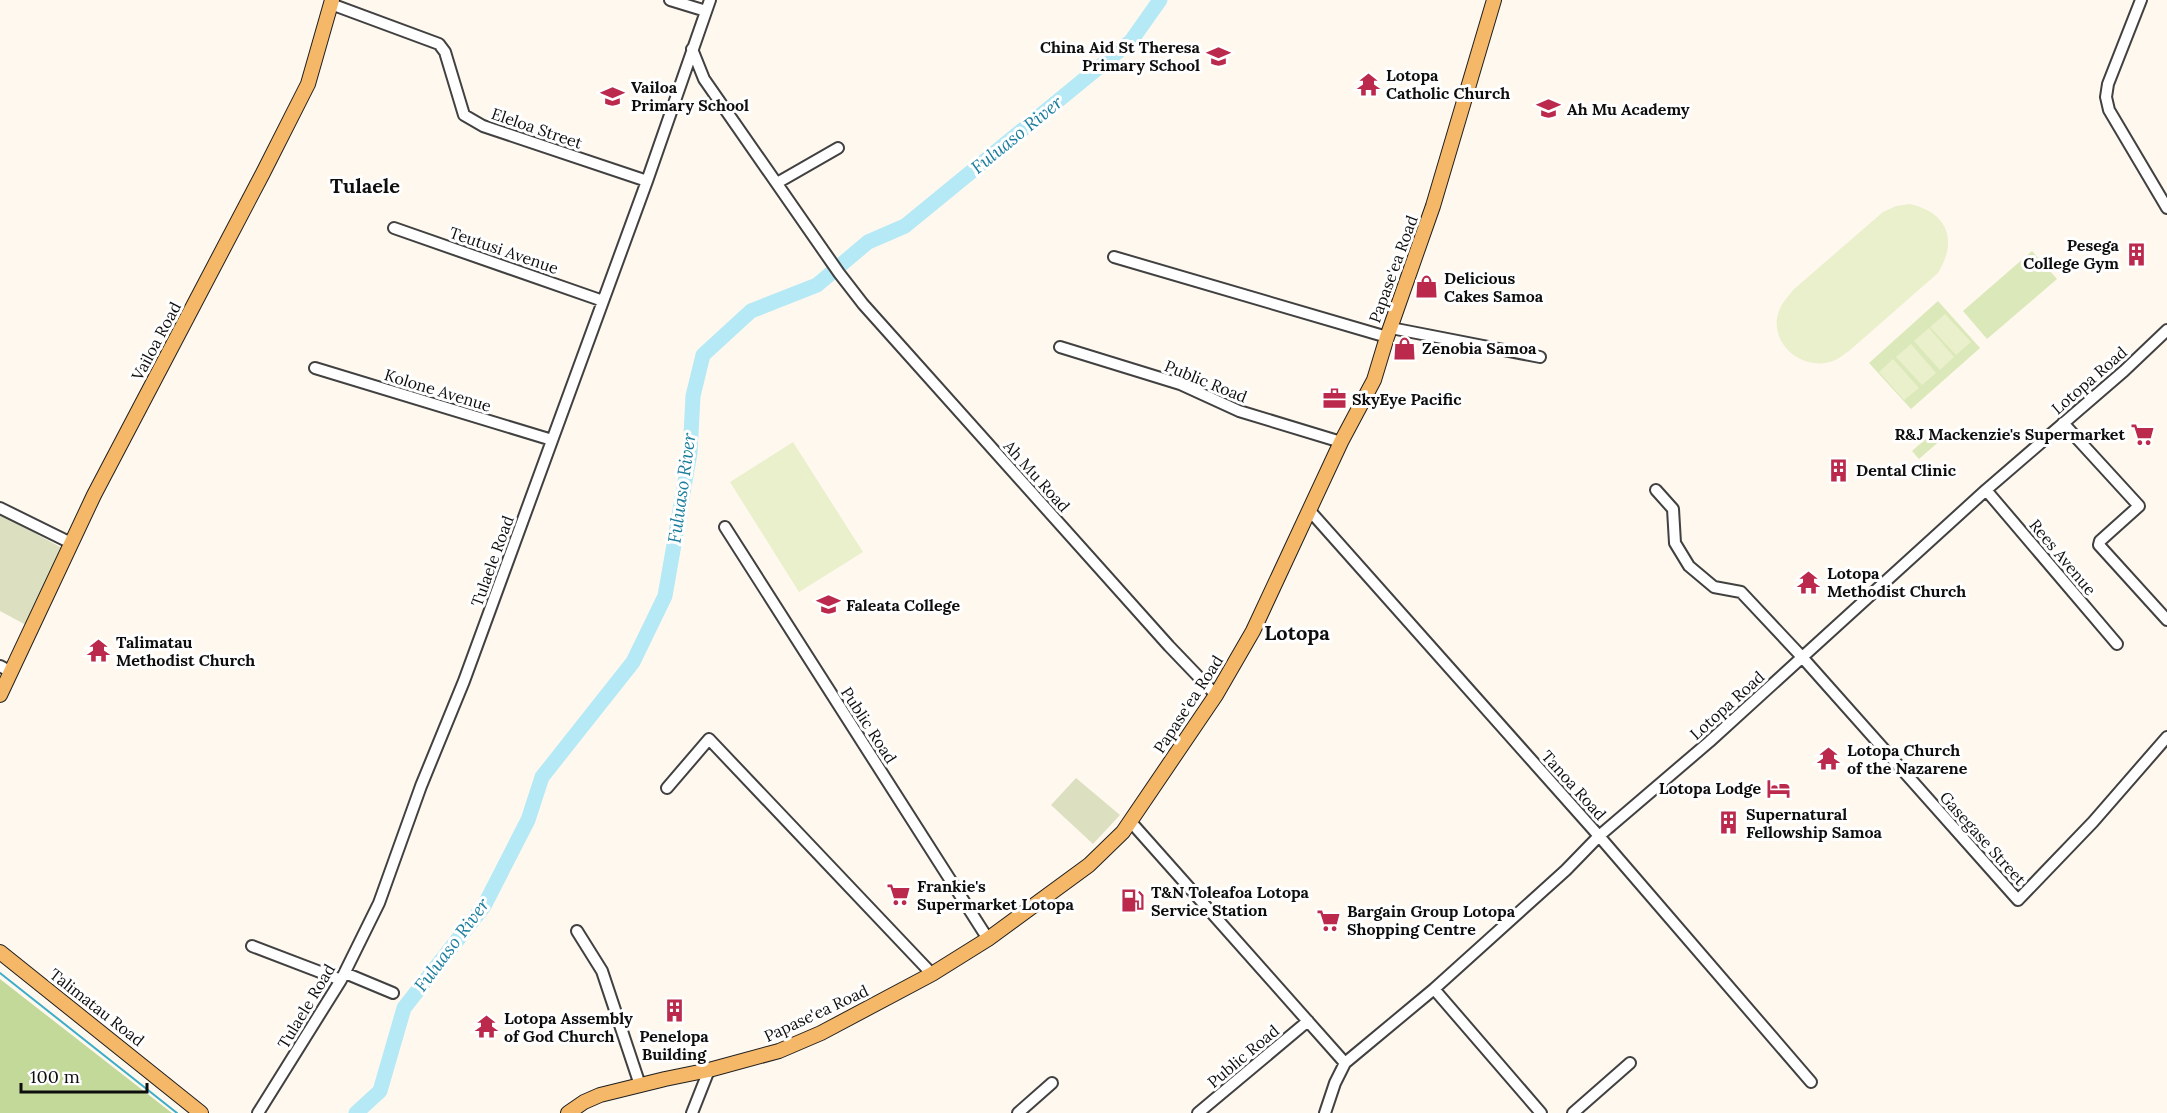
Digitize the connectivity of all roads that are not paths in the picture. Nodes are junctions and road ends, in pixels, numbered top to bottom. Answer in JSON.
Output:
{"nodes":[{"id":1,"x":669,"y":0,"type":"edge"},
{"id":2,"x":711,"y":0,"type":"edge"},
{"id":3,"x":1494,"y":0,"type":"edge"},
{"id":4,"x":2140,"y":0,"type":"edge"},
{"id":5,"x":331,"y":2,"type":"edge"},
{"id":6,"x":706,"y":11,"type":"junction"},
{"id":7,"x":692,"y":49,"type":"junction"},
{"id":8,"x":838,"y":148,"type":"dead end"},
{"id":9,"x":647,"y":182,"type":"junction"},
{"id":10,"x":777,"y":183,"type":"junction"},
{"id":11,"x":2167,"y":208,"type":"edge"},
{"id":12,"x":394,"y":228,"type":"dead end"},
{"id":13,"x":1114,"y":257,"type":"dead end"},
{"id":14,"x":603,"y":301,"type":"junction"},
{"id":15,"x":2167,"y":330,"type":"edge"},
{"id":16,"x":1389,"y":332,"type":"junction"},
{"id":17,"x":1060,"y":347,"type":"dead end"},
{"id":18,"x":1540,"y":357,"type":"dead end"},
{"id":19,"x":315,"y":368,"type":"dead end"},
{"id":20,"x":2063,"y":423,"type":"junction"},
{"id":21,"x":552,"y":440,"type":"junction"},
{"id":22,"x":1341,"y":442,"type":"junction"},
{"id":23,"x":1656,"y":490,"type":"dead end"},
{"id":24,"x":1986,"y":490,"type":"junction"},
{"id":25,"x":0,"y":508,"type":"edge"},
{"id":26,"x":1310,"y":511,"type":"junction"},
{"id":27,"x":725,"y":527,"type":"dead end"},
{"id":28,"x":71,"y":543,"type":"junction"},
{"id":29,"x":2167,"y":620,"type":"edge"},
{"id":30,"x":2117,"y":644,"type":"dead end"},
{"id":31,"x":1802,"y":657,"type":"junction"},
{"id":32,"x":5,"y":669,"type":"edge"},
{"id":33,"x":0,"y":695,"type":"edge"},
{"id":34,"x":1216,"y":695,"type":"junction"},
{"id":35,"x":2167,"y":737,"type":"edge"},
{"id":36,"x":667,"y":788,"type":"dead end"},
{"id":37,"x":1130,"y":821,"type":"junction"},
{"id":38,"x":1599,"y":836,"type":"junction"},
{"id":39,"x":577,"y":931,"type":"dead end"},
{"id":40,"x":988,"y":939,"type":"junction"},
{"id":41,"x":252,"y":946,"type":"dead end"},
{"id":42,"x":0,"y":952,"type":"edge"},
{"id":43,"x":932,"y":974,"type":"junction"},
{"id":44,"x":343,"y":976,"type":"junction"},
{"id":45,"x":1434,"y":989,"type":"junction"},
{"id":46,"x":393,"y":993,"type":"dead end"},
{"id":47,"x":1308,"y":1021,"type":"junction"},
{"id":48,"x":1345,"y":1063,"type":"junction"},
{"id":49,"x":1630,"y":1063,"type":"dead end"},
{"id":50,"x":709,"y":1070,"type":"junction"},
{"id":51,"x":1811,"y":1082,"type":"dead end"},
{"id":52,"x":1052,"y":1083,"type":"dead end"},
{"id":53,"x":639,"y":1085,"type":"junction"},
{"id":54,"x":692,"y":1111,"type":"edge"},
{"id":55,"x":201,"y":1113,"type":"edge"},
{"id":56,"x":258,"y":1113,"type":"edge"},
{"id":57,"x":568,"y":1113,"type":"edge"},
{"id":58,"x":706,"y":1113,"type":"edge"},
{"id":59,"x":1018,"y":1113,"type":"edge"},
{"id":60,"x":1198,"y":1113,"type":"edge"},
{"id":61,"x":1325,"y":1113,"type":"edge"},
{"id":62,"x":1541,"y":1113,"type":"edge"},
{"id":63,"x":1573,"y":1113,"type":"edge"}],
"edges":[{"from":1,"to":6,"type":"street"},
{"from":2,"to":6,"type":"street","name":"Tulaele Road"},
{"from":3,"to":16,"type":"main road","name":"Papase'ea Road"},
{"from":4,"to":11,"type":"street"},
{"from":5,"to":9,"type":"street","name":"Eleloa Street"},
{"from":5,"to":28,"type":"main road","name":"Vailoa Road"},
{"from":6,"to":7,"type":"street","name":"Tulaele Road"},
{"from":7,"to":9,"type":"street","name":"Tulaele Road"},
{"from":7,"to":10,"type":"street"},
{"from":8,"to":10,"type":"street"},
{"from":9,"to":14,"type":"street","name":"Tulaele Road"},
{"from":10,"to":34,"type":"street","name":"Ah Mu Road"},
{"from":12,"to":14,"type":"street","name":"Teutusi Avenue"},
{"from":13,"to":16,"type":"street"},
{"from":14,"to":21,"type":"street","name":"Tulaele Road"},
{"from":15,"to":20,"type":"street","name":"Lotopa Road"},
{"from":16,"to":18,"type":"street"},
{"from":16,"to":22,"type":"main road","name":"Papase'ea Road"},
{"from":17,"to":22,"type":"street","name":"Public Road"},
{"from":19,"to":21,"type":"street","name":"Kolone Avenue"},
{"from":20,"to":24,"type":"street","name":"Lotopa Road"},
{"from":20,"to":29,"type":"street"},
{"from":21,"to":44,"type":"street","name":"Tulaele Road"},
{"from":22,"to":26,"type":"main road","name":"Papase'ea Road"},
{"from":23,"to":31,"type":"street"},
{"from":24,"to":30,"type":"street","name":"Rees Avenue"},
{"from":24,"to":31,"type":"street","name":"Lotopa Road"},
{"from":25,"to":28,"type":"street"},
{"from":26,"to":34,"type":"main road","name":"Papase'ea Road"},
{"from":26,"to":38,"type":"street","name":"Tanoa Road"},
{"from":27,"to":40,"type":"street","name":"Public Road"},
{"from":28,"to":32,"type":"main road","name":"Vailoa Road"},
{"from":31,"to":35,"type":"street","name":"Gasegase Street"},
{"from":31,"to":38,"type":"street","name":"Lotopa Road"},
{"from":32,"to":33,"type":"main road","name":"Vailoa Road"},
{"from":34,"to":37,"type":"main road","name":"Papase'ea Road"},
{"from":36,"to":43,"type":"street"},
{"from":37,"to":40,"type":"main road","name":"Papase'ea Road"},
{"from":37,"to":47,"type":"street"},
{"from":38,"to":45,"type":"street","name":"Lotopa Road"},
{"from":38,"to":51,"type":"street","name":"Tanoa Road"},
{"from":39,"to":53,"type":"street"},
{"from":40,"to":43,"type":"main road","name":"Papase'ea Road"},
{"from":41,"to":44,"type":"street"},
{"from":42,"to":55,"type":"main road","name":"Talimatau Road"},
{"from":43,"to":50,"type":"main road","name":"Papase'ea Road"},
{"from":44,"to":46,"type":"street"},
{"from":44,"to":56,"type":"street","name":"Tulaele Road"},
{"from":45,"to":48,"type":"street","name":"Lotopa Road"},
{"from":45,"to":62,"type":"street"},
{"from":47,"to":48,"type":"street"},
{"from":47,"to":60,"type":"street","name":"Public Road"},
{"from":48,"to":61,"type":"street","name":"Lotopa Road"},
{"from":49,"to":63,"type":"street"},
{"from":50,"to":53,"type":"main road","name":"Papase'ea Road"},
{"from":50,"to":54,"type":"street"},
{"from":52,"to":59,"type":"street"},
{"from":53,"to":57,"type":"main road","name":"Papase'ea Road"},
{"from":54,"to":58,"type":"street"}]}
